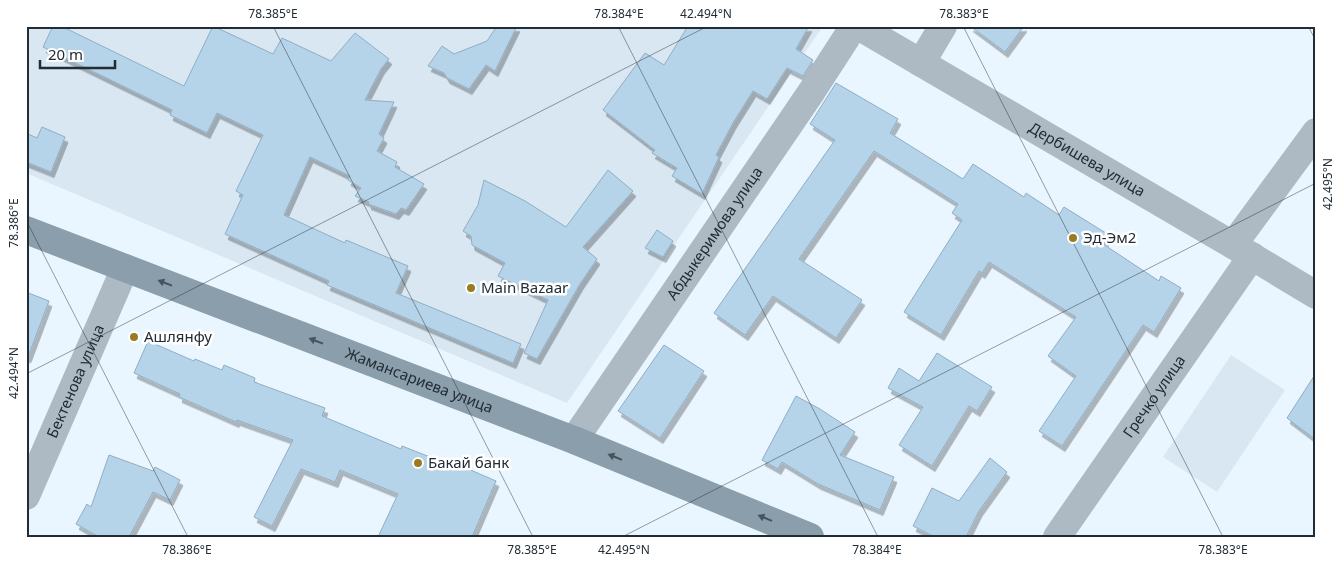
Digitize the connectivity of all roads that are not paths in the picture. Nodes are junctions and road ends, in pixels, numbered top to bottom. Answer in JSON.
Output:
{"nodes":[{"id":1,"x":856,"y":26,"type":"edge"},
{"id":2,"x":942,"y":26,"type":"edge"},
{"id":3,"x":921,"y":63,"type":"junction"},
{"id":4,"x":1316,"y":132,"type":"edge"},
{"id":5,"x":26,"y":230,"type":"edge"},
{"id":6,"x":1242,"y":250,"type":"junction"},
{"id":7,"x":125,"y":268,"type":"junction"},
{"id":8,"x":1316,"y":295,"type":"edge"},
{"id":9,"x":574,"y":440,"type":"junction"},
{"id":10,"x":26,"y":496,"type":"edge"},
{"id":11,"x":810,"y":537,"type":"edge"},
{"id":12,"x":1057,"y":537,"type":"edge"}],
"edges":[{"from":1,"to":3,"type":"street","name":"Дербишева улица"},
{"from":1,"to":9,"type":"street","name":"Абдыкеримова улица"},
{"from":2,"to":3,"type":"street"},
{"from":3,"to":6,"type":"street","name":"Дербишева улица"},
{"from":4,"to":6,"type":"street","name":"Гречко улица"},
{"from":5,"to":7,"type":"main road","name":"Жамансариева улица"},
{"from":6,"to":8,"type":"street","name":"Дербишева улица"},
{"from":6,"to":12,"type":"street","name":"Гречко улица"},
{"from":9,"to":7,"type":"main road","name":"Жамансариева улица","one_way":true},
{"from":7,"to":10,"type":"street","name":"Бектенова улица"},
{"from":11,"to":9,"type":"main road","name":"Жамансариева улица","one_way":true}]}
